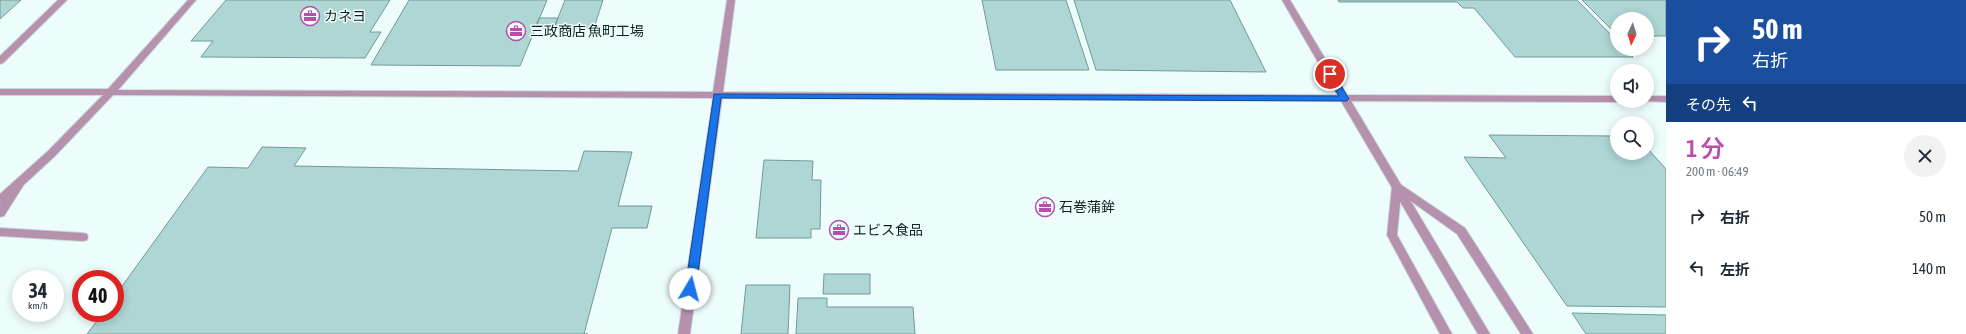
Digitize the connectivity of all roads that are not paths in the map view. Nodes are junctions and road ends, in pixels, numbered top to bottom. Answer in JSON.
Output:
{"nodes":[{"id":1,"x":63,"y":0,"type":"edge"},
{"id":2,"x":192,"y":0,"type":"edge"},
{"id":3,"x":731,"y":0,"type":"edge"},
{"id":4,"x":1286,"y":0,"type":"edge"},
{"id":5,"x":0,"y":61,"type":"edge"},
{"id":6,"x":0,"y":92,"type":"edge"},
{"id":7,"x":112,"y":92,"type":"junction"},
{"id":8,"x":717,"y":96,"type":"junction"},
{"id":9,"x":1344,"y":99,"type":"junction"},
{"id":10,"x":1610,"y":99,"type":"edge"},
{"id":11,"x":1654,"y":99,"type":"edge"},
{"id":12,"x":1666,"y":99,"type":"edge"},
{"id":13,"x":19,"y":184,"type":"junction"},
{"id":14,"x":1397,"y":186,"type":"junction"},
{"id":15,"x":0,"y":200,"type":"edge"},
{"id":16,"x":0,"y":213,"type":"edge"},
{"id":17,"x":0,"y":232,"type":"edge"},
{"id":18,"x":83,"y":237,"type":"dead end"},
{"id":19,"x":684,"y":334,"type":"edge"},
{"id":20,"x":1446,"y":334,"type":"edge"},
{"id":21,"x":1484,"y":334,"type":"edge"},
{"id":22,"x":1527,"y":334,"type":"edge"}],
"edges":[{"from":1,"to":5,"type":"street"},
{"from":2,"to":7,"type":"street"},
{"from":3,"to":8,"type":"street"},
{"from":4,"to":9,"type":"street"},
{"from":6,"to":7,"type":"street"},
{"from":7,"to":8,"type":"street"},
{"from":7,"to":13,"type":"street"},
{"from":8,"to":9,"type":"street"},
{"from":8,"to":19,"type":"street"},
{"from":9,"to":10,"type":"street"},
{"from":9,"to":14,"type":"street"},
{"from":11,"to":12,"type":"street"},
{"from":13,"to":15,"type":"street"},
{"from":13,"to":16,"type":"street"},
{"from":14,"to":20,"type":"street"},
{"from":14,"to":21,"type":"street"},
{"from":14,"to":22,"type":"street"},
{"from":17,"to":18,"type":"street"}]}
